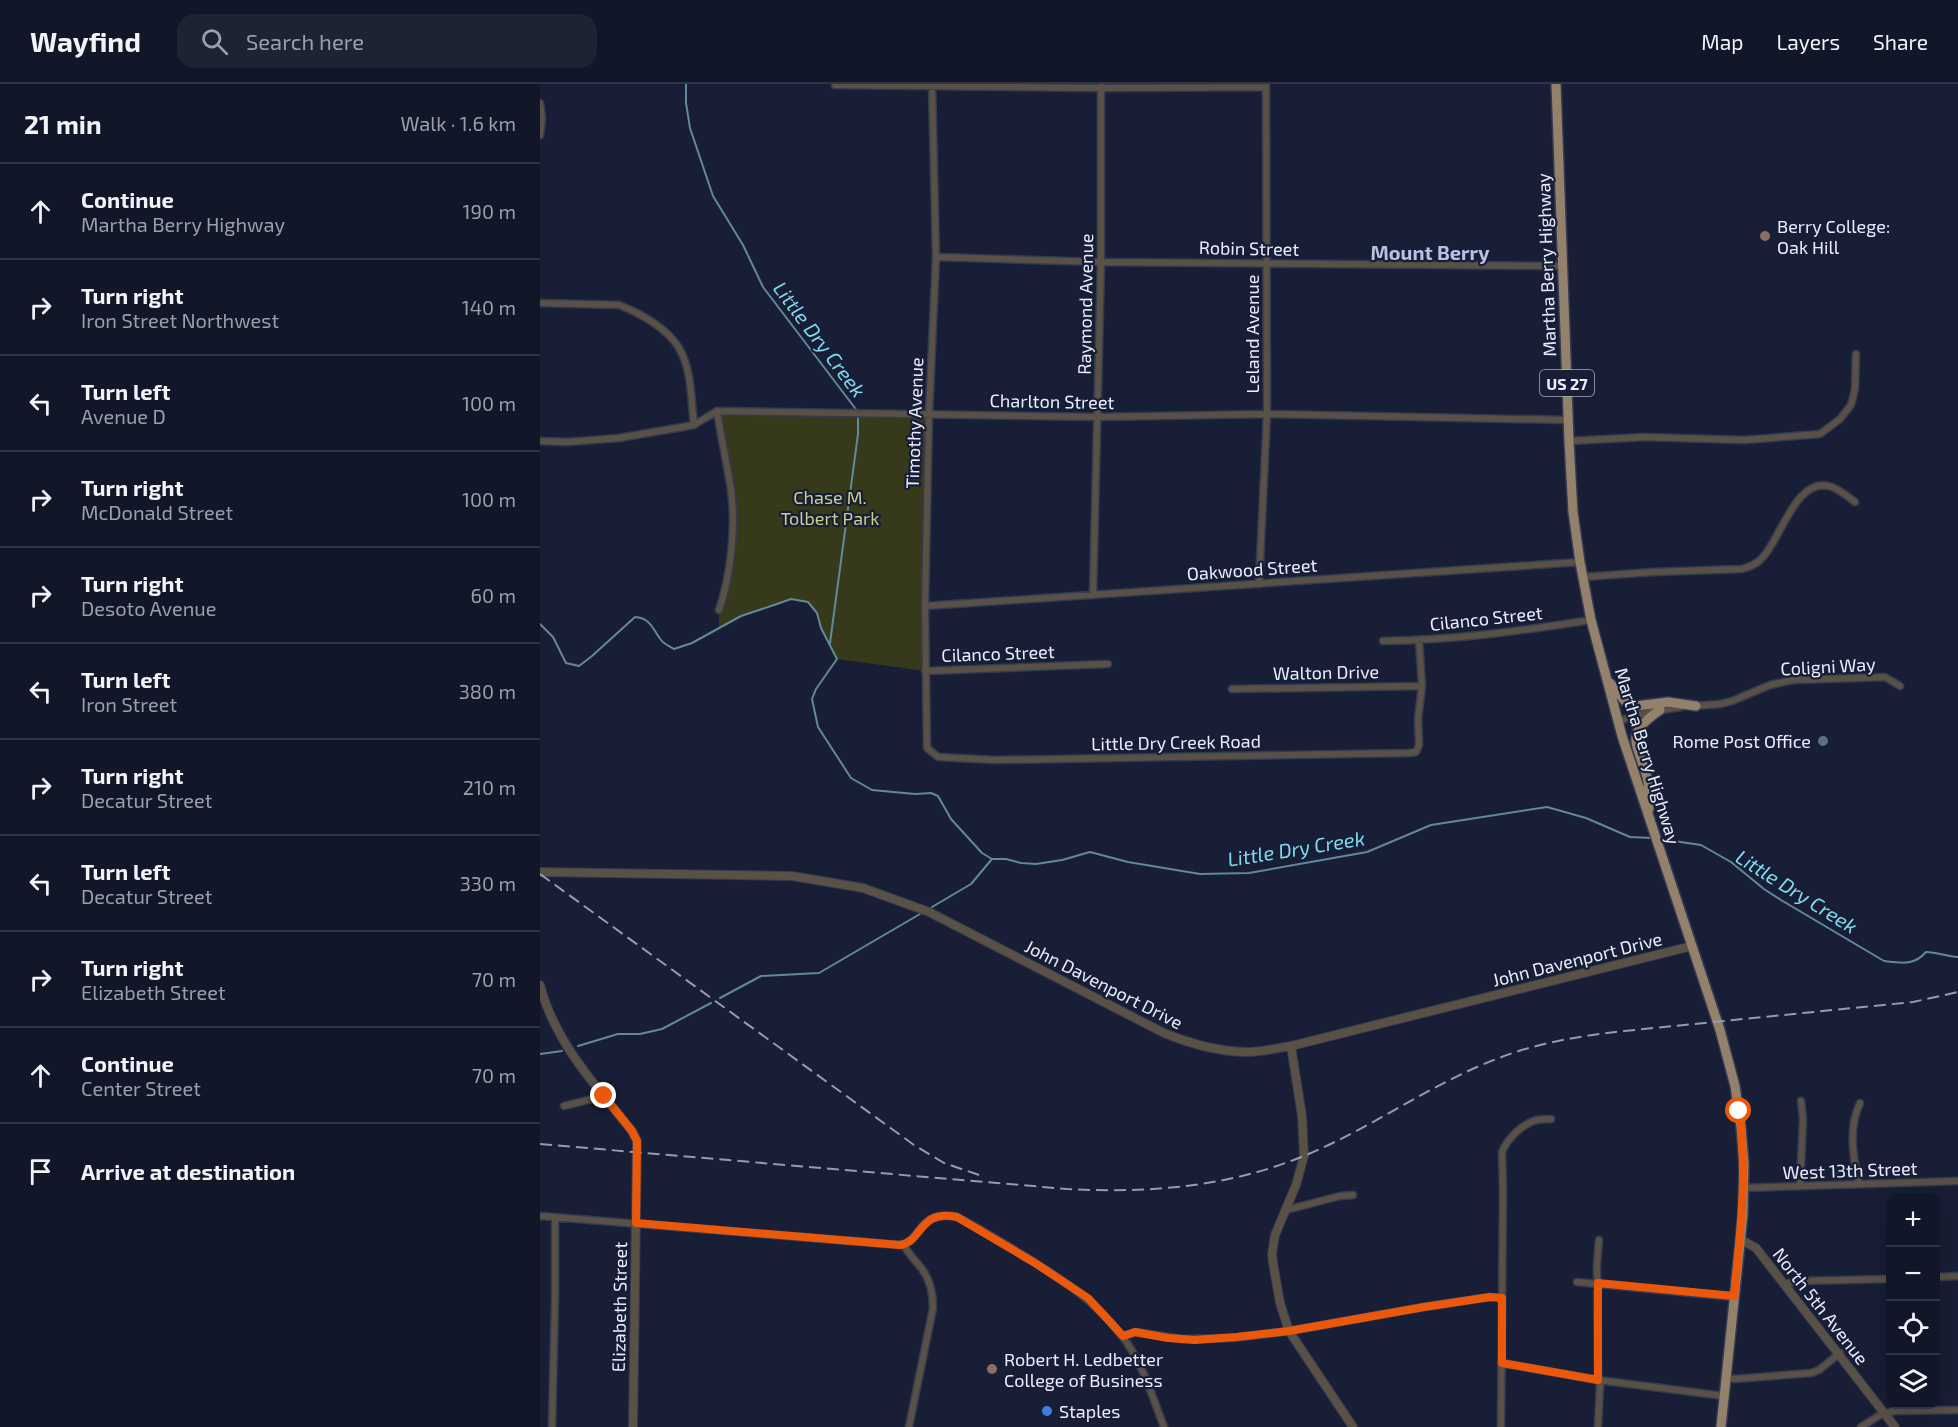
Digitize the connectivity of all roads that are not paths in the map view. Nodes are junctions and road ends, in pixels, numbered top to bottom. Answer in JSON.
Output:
{"nodes":[{"id":1,"x":1556,"y":84,"type":"edge"},
{"id":2,"x":835,"y":85,"type":"edge"},
{"id":3,"x":932,"y":85,"type":"edge"},
{"id":4,"x":1266,"y":85,"type":"edge"},
{"id":5,"x":1101,"y":86,"type":"edge"},
{"id":6,"x":540,"y":103,"type":"edge"},
{"id":7,"x":540,"y":135,"type":"edge"},
{"id":8,"x":936,"y":257,"type":"junction"},
{"id":9,"x":1101,"y":262,"type":"junction"},
{"id":10,"x":1266,"y":263,"type":"junction"},
{"id":11,"x":1563,"y":266,"type":"junction"},
{"id":12,"x":540,"y":303,"type":"edge"},
{"id":13,"x":1856,"y":354,"type":"dead end"},
{"id":14,"x":717,"y":411,"type":"junction"},
{"id":15,"x":929,"y":414,"type":"junction"},
{"id":16,"x":1267,"y":414,"type":"junction"},
{"id":17,"x":1098,"y":417,"type":"junction"},
{"id":18,"x":1568,"y":420,"type":"junction"},
{"id":19,"x":694,"y":425,"type":"junction"},
{"id":20,"x":540,"y":441,"type":"edge"},
{"id":21,"x":1569,"y":441,"type":"junction"},
{"id":22,"x":1855,"y":502,"type":"dead end"},
{"id":23,"x":1580,"y":562,"type":"junction"},
{"id":24,"x":1583,"y":577,"type":"junction"},
{"id":25,"x":1260,"y":584,"type":"junction"},
{"id":26,"x":1093,"y":595,"type":"junction"},
{"id":27,"x":925,"y":606,"type":"junction"},
{"id":28,"x":719,"y":610,"type":"dead end"},
{"id":29,"x":1591,"y":620,"type":"junction"},
{"id":30,"x":1419,"y":640,"type":"junction"},
{"id":31,"x":1383,"y":641,"type":"dead end"},
{"id":32,"x":1108,"y":664,"type":"dead end"},
{"id":33,"x":925,"y":671,"type":"junction"},
{"id":34,"x":1606,"y":680,"type":"junction"},
{"id":35,"x":1422,"y":686,"type":"junction"},
{"id":36,"x":1900,"y":686,"type":"dead end"},
{"id":37,"x":1232,"y":689,"type":"dead end"},
{"id":38,"x":1696,"y":706,"type":"junction"},
{"id":39,"x":1660,"y":710,"type":"junction"},
{"id":40,"x":1618,"y":722,"type":"junction"},
{"id":41,"x":938,"y":757,"type":"joint"},
{"id":42,"x":1645,"y":799,"type":"junction"},
{"id":43,"x":540,"y":872,"type":"edge"},
{"id":44,"x":1692,"y":946,"type":"junction"},
{"id":45,"x":540,"y":985,"type":"edge"},
{"id":46,"x":541,"y":995,"type":"edge"},
{"id":47,"x":1291,"y":1046,"type":"junction"},
{"id":48,"x":604,"y":1096,"type":"junction"},
{"id":49,"x":1802,"y":1101,"type":"dead end"},
{"id":50,"x":1860,"y":1103,"type":"dead end"},
{"id":51,"x":564,"y":1106,"type":"dead end"},
{"id":52,"x":1551,"y":1119,"type":"dead end"},
{"id":53,"x":1958,"y":1181,"type":"edge"},
{"id":54,"x":1859,"y":1184,"type":"junction"},
{"id":55,"x":1800,"y":1186,"type":"junction"},
{"id":56,"x":1743,"y":1188,"type":"junction"},
{"id":57,"x":1353,"y":1195,"type":"dead end"},
{"id":58,"x":1286,"y":1210,"type":"junction"},
{"id":59,"x":540,"y":1216,"type":"edge"},
{"id":60,"x":555,"y":1217,"type":"junction"},
{"id":61,"x":636,"y":1223,"type":"junction"},
{"id":62,"x":1740,"y":1239,"type":"junction"},
{"id":63,"x":1599,"y":1240,"type":"dead end"},
{"id":64,"x":904,"y":1245,"type":"junction"},
{"id":65,"x":1958,"y":1276,"type":"edge"},
{"id":66,"x":1940,"y":1277,"type":"edge"},
{"id":67,"x":1886,"y":1279,"type":"edge"},
{"id":68,"x":1577,"y":1282,"type":"dead end"},
{"id":69,"x":1598,"y":1283,"type":"junction"},
{"id":70,"x":1785,"y":1284,"type":"junction"},
{"id":71,"x":1734,"y":1296,"type":"junction"},
{"id":72,"x":1502,"y":1298,"type":"junction"},
{"id":73,"x":1289,"y":1331,"type":"junction"},
{"id":74,"x":1123,"y":1336,"type":"junction"},
{"id":75,"x":1840,"y":1353,"type":"junction"},
{"id":76,"x":1502,"y":1363,"type":"junction"},
{"id":77,"x":1726,"y":1378,"type":"junction"},
{"id":78,"x":1598,"y":1380,"type":"junction"},
{"id":79,"x":1724,"y":1396,"type":"junction"},
{"id":80,"x":1958,"y":1410,"type":"edge"},
{"id":81,"x":1886,"y":1414,"type":"junction"},
{"id":82,"x":552,"y":1427,"type":"edge"},
{"id":83,"x":633,"y":1427,"type":"edge"},
{"id":84,"x":909,"y":1427,"type":"edge"},
{"id":85,"x":1164,"y":1427,"type":"edge"},
{"id":86,"x":1353,"y":1427,"type":"edge"},
{"id":87,"x":1501,"y":1427,"type":"edge"},
{"id":88,"x":1598,"y":1427,"type":"edge"},
{"id":89,"x":1721,"y":1427,"type":"edge"},
{"id":90,"x":1861,"y":1427,"type":"edge"},
{"id":91,"x":1895,"y":1427,"type":"edge"}],
"edges":[{"from":1,"to":11,"type":"main road","name":"Martha Berry Highway","number":"US 27"},
{"from":2,"to":3,"type":"street"},
{"from":3,"to":5,"type":"street"},
{"from":3,"to":8,"type":"street","name":"Timothy Avenue"},
{"from":4,"to":5,"type":"street"},
{"from":4,"to":10,"type":"street","name":"Leland Avenue"},
{"from":5,"to":9,"type":"street","name":"Raymond Avenue"},
{"from":6,"to":7,"type":"street"},
{"from":8,"to":9,"type":"street","name":"Robin Street"},
{"from":8,"to":15,"type":"street","name":"Timothy Avenue"},
{"from":9,"to":10,"type":"street","name":"Robin Street"},
{"from":9,"to":17,"type":"street","name":"Raymond Avenue"},
{"from":10,"to":11,"type":"street","name":"Robin Street"},
{"from":10,"to":16,"type":"street","name":"Leland Avenue"},
{"from":11,"to":18,"type":"main road","name":"Martha Berry Highway","number":"US 27"},
{"from":12,"to":19,"type":"street"},
{"from":13,"to":21,"type":"street"},
{"from":14,"to":15,"type":"street","name":"Charlton Street"},
{"from":14,"to":19,"type":"street"},
{"from":14,"to":28,"type":"street"},
{"from":15,"to":17,"type":"street","name":"Charlton Street"},
{"from":15,"to":27,"type":"street","name":"Timothy Avenue"},
{"from":16,"to":17,"type":"street","name":"Charlton Street"},
{"from":16,"to":18,"type":"street","name":"Charlton Street"},
{"from":16,"to":25,"type":"street","name":"Leland Avenue"},
{"from":17,"to":26,"type":"street","name":"Raymond Avenue"},
{"from":18,"to":21,"type":"main road","name":"Martha Berry Highway","number":"US 27"},
{"from":19,"to":20,"type":"street"},
{"from":21,"to":23,"type":"main road","name":"Martha Berry Highway","number":"US 27"},
{"from":22,"to":24,"type":"street"},
{"from":23,"to":24,"type":"main road","name":"Martha Berry Highway","number":"US 27"},
{"from":23,"to":25,"type":"street","name":"Oakwood Street"},
{"from":24,"to":29,"type":"main road","name":"Martha Berry Highway","number":"US 27"},
{"from":25,"to":26,"type":"street","name":"Oakwood Street"},
{"from":26,"to":27,"type":"street","name":"Oakwood Street"},
{"from":27,"to":33,"type":"street","name":"Timothy Avenue"},
{"from":29,"to":30,"type":"street","name":"Cilanco Street"},
{"from":29,"to":34,"type":"main road","name":"Martha Berry Highway","number":"US 27"},
{"from":30,"to":31,"type":"street","name":"Cilanco Street"},
{"from":30,"to":35,"type":"street"},
{"from":32,"to":33,"type":"street","name":"Cilanco Street"},
{"from":33,"to":41,"type":"street","name":"Timothy Avenue"},
{"from":34,"to":38,"type":"main road"},
{"from":34,"to":40,"type":"main road","name":"Martha Berry Highway","number":"US 27"},
{"from":35,"to":37,"type":"street","name":"Walton Drive"},
{"from":35,"to":41,"type":"street","name":"Little Dry Creek Road"},
{"from":36,"to":38,"type":"street","name":"Coligni Way"},
{"from":38,"to":39,"type":"street","name":"Coligni Way"},
{"from":39,"to":40,"type":"street","name":"Coligni Way"},
{"from":39,"to":42,"type":"main road"},
{"from":40,"to":42,"type":"main road","name":"Martha Berry Highway","number":"US 27"},
{"from":42,"to":44,"type":"main road","name":"Martha Berry Highway"},
{"from":43,"to":47,"type":"street","name":"John Davenport Drive"},
{"from":44,"to":47,"type":"street","name":"John Davenport Drive"},
{"from":44,"to":56,"type":"main road","name":"Martha Berry Highway"},
{"from":45,"to":46,"type":"street","name":"Elizabeth Street"},
{"from":46,"to":48,"type":"street","name":"Elizabeth Street"},
{"from":47,"to":58,"type":"street"},
{"from":48,"to":51,"type":"street"},
{"from":48,"to":61,"type":"street","name":"Elizabeth Street"},
{"from":49,"to":55,"type":"street"},
{"from":50,"to":54,"type":"street"},
{"from":52,"to":72,"type":"street"},
{"from":53,"to":54,"type":"street","name":"West 13th Street"},
{"from":54,"to":55,"type":"street","name":"West 13th Street"},
{"from":55,"to":56,"type":"street","name":"West 13th Street"},
{"from":56,"to":62,"type":"main road","name":"Martha Berry Highway"},
{"from":57,"to":58,"type":"street"},
{"from":58,"to":73,"type":"street"},
{"from":59,"to":60,"type":"street"},
{"from":60,"to":61,"type":"street"},
{"from":60,"to":82,"type":"street"},
{"from":61,"to":64,"type":"street"},
{"from":61,"to":83,"type":"street","name":"Elizabeth Street"},
{"from":62,"to":70,"type":"street","name":"North 5th Avenue"},
{"from":62,"to":71,"type":"main road","name":"Martha Berry Highway"},
{"from":63,"to":69,"type":"street"},
{"from":64,"to":74,"type":"street"},
{"from":64,"to":84,"type":"street"},
{"from":65,"to":66,"type":"street"},
{"from":67,"to":70,"type":"street"},
{"from":68,"to":69,"type":"street"},
{"from":69,"to":71,"type":"street"},
{"from":69,"to":78,"type":"street"},
{"from":70,"to":75,"type":"street","name":"North 5th Avenue"},
{"from":71,"to":77,"type":"main road","name":"Martha Berry Highway"},
{"from":72,"to":73,"type":"street"},
{"from":72,"to":76,"type":"street"},
{"from":73,"to":74,"type":"street"},
{"from":73,"to":86,"type":"street"},
{"from":74,"to":85,"type":"street"},
{"from":75,"to":77,"type":"street"},
{"from":75,"to":81,"type":"street","name":"North 5th Avenue"},
{"from":76,"to":78,"type":"street"},
{"from":76,"to":87,"type":"street"},
{"from":77,"to":79,"type":"main road","name":"Martha Berry Highway"},
{"from":78,"to":79,"type":"street"},
{"from":78,"to":88,"type":"street"},
{"from":79,"to":89,"type":"main road","name":"Martha Berry Highway"},
{"from":80,"to":81,"type":"street"},
{"from":81,"to":90,"type":"street"},
{"from":81,"to":91,"type":"street","name":"North 5th Avenue"}]}
